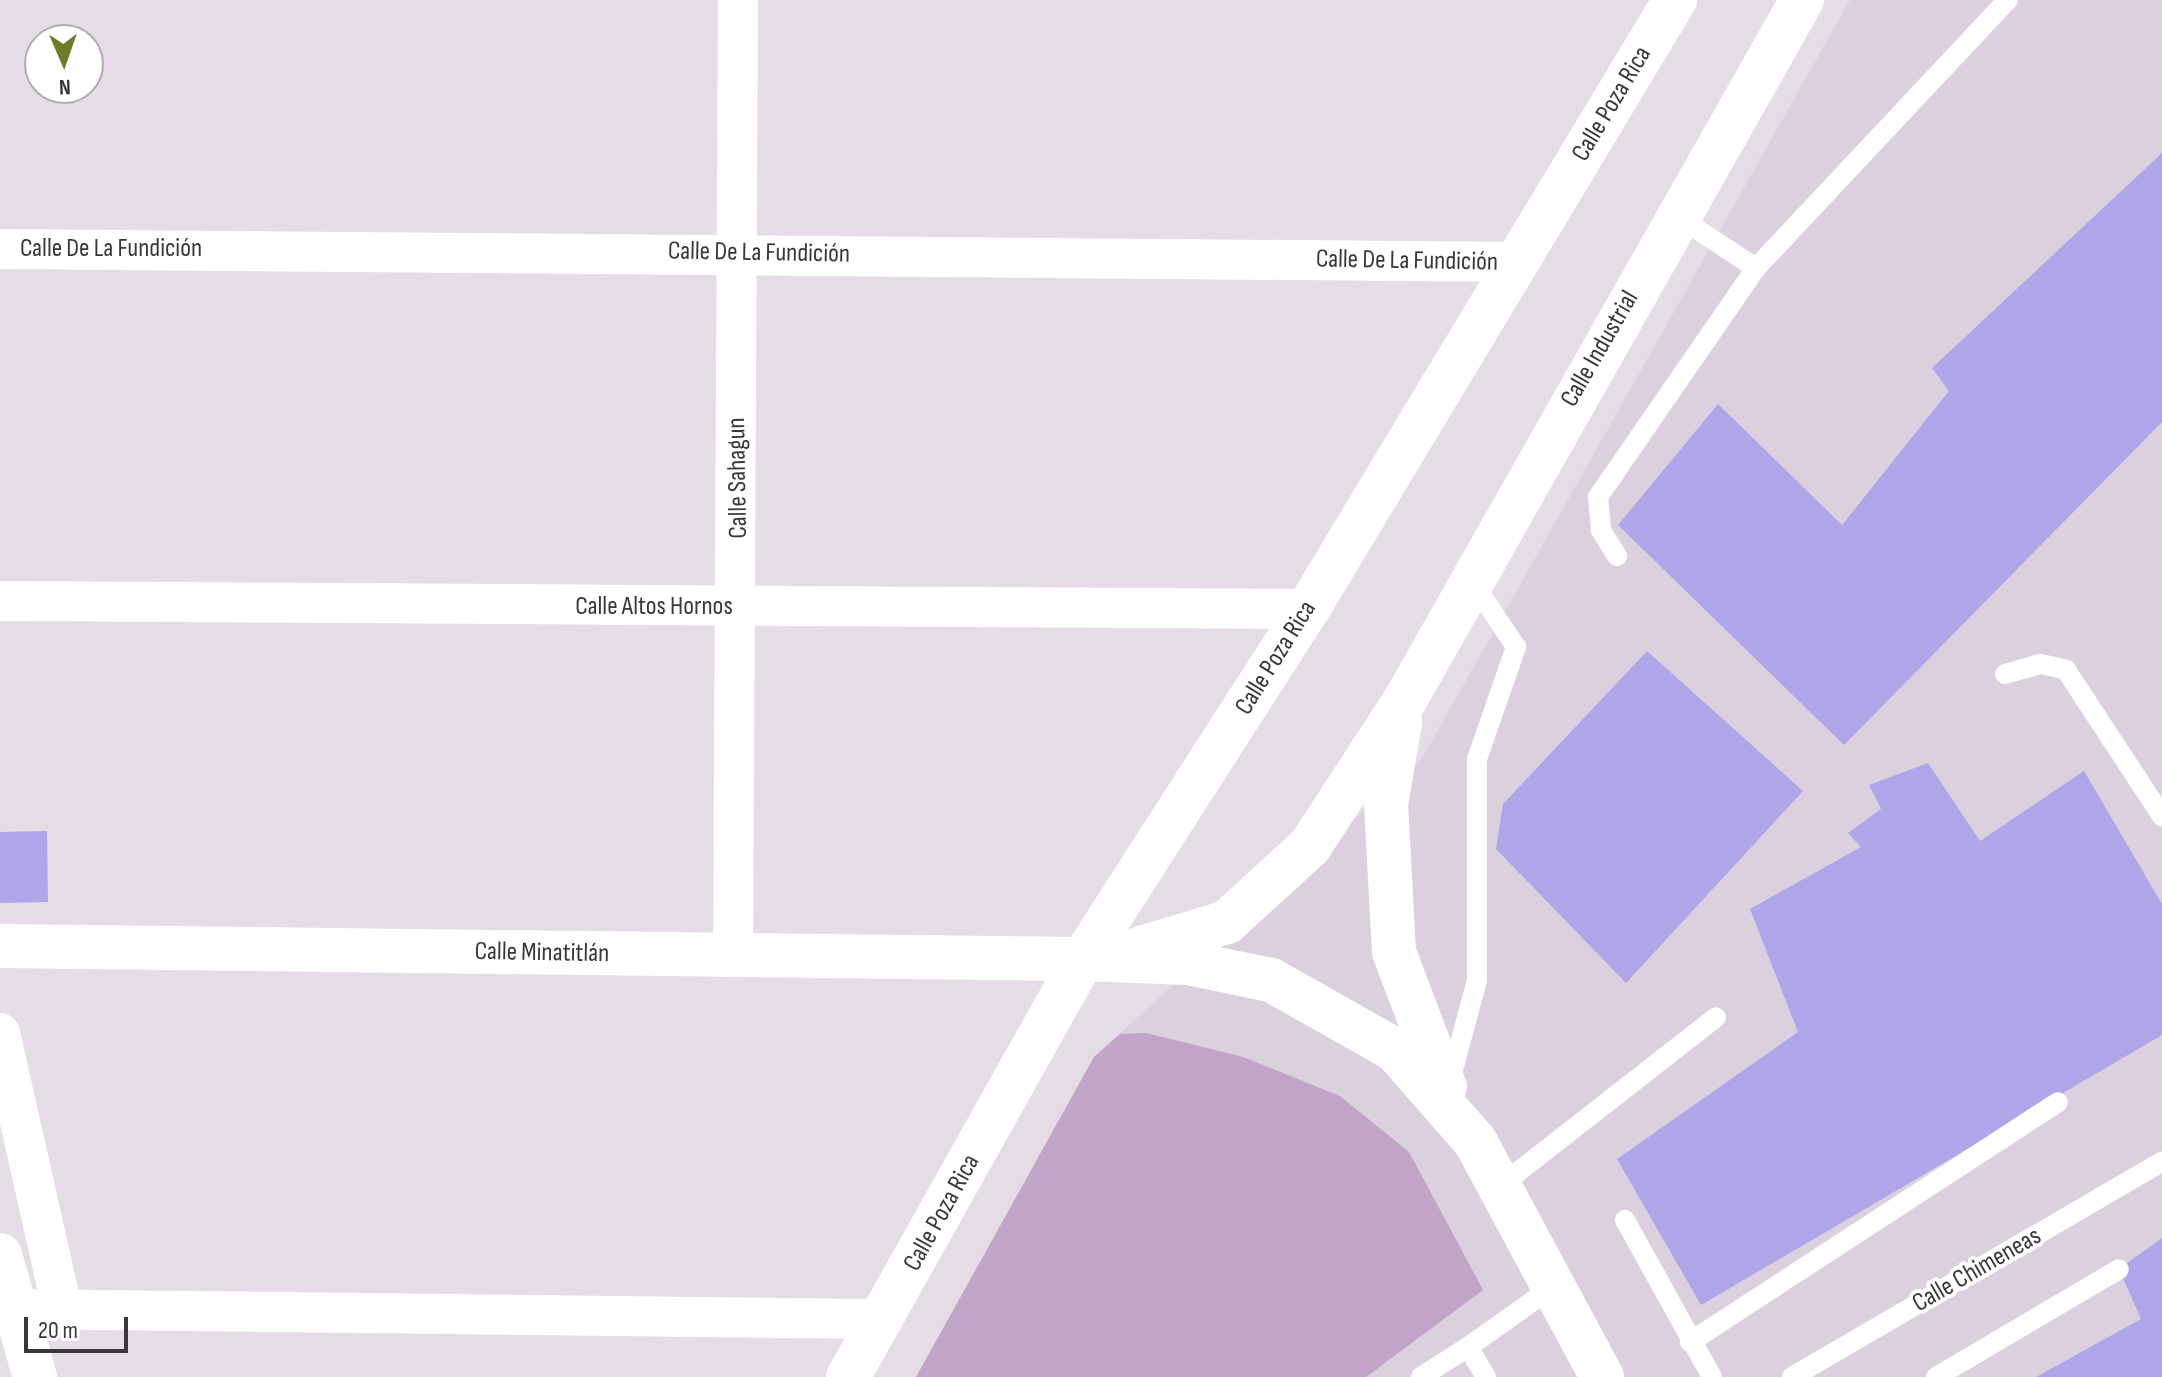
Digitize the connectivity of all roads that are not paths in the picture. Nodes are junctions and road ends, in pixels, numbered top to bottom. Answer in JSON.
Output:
{"nodes":[{"id":1,"x":738,"y":0,"type":"edge"},
{"id":2,"x":1675,"y":0,"type":"edge"},
{"id":3,"x":1802,"y":0,"type":"edge"},
{"id":4,"x":2008,"y":0,"type":"edge"},
{"id":5,"x":1677,"y":216,"type":"junction"},
{"id":6,"x":0,"y":249,"type":"edge"},
{"id":7,"x":736,"y":252,"type":"junction"},
{"id":8,"x":1518,"y":262,"type":"junction"},
{"id":9,"x":1756,"y":268,"type":"junction"},
{"id":10,"x":1617,"y":556,"type":"dead end"},
{"id":11,"x":1471,"y":580,"type":"junction"},
{"id":12,"x":0,"y":601,"type":"edge"},
{"id":13,"x":739,"y":608,"type":"junction"},
{"id":14,"x":1308,"y":609,"type":"junction"},
{"id":15,"x":2005,"y":674,"type":"dead end"},
{"id":16,"x":1404,"y":702,"type":"junction"},
{"id":17,"x":2162,"y":816,"type":"edge"},
{"id":18,"x":0,"y":946,"type":"edge"},
{"id":19,"x":733,"y":956,"type":"junction"},
{"id":20,"x":1083,"y":959,"type":"junction"},
{"id":21,"x":1716,"y":1017,"type":"dead end"},
{"id":22,"x":0,"y":1033,"type":"edge"},
{"id":23,"x":1447,"y":1093,"type":"junction"},
{"id":24,"x":2058,"y":1102,"type":"dead end"},
{"id":25,"x":1475,"y":1141,"type":"junction"},
{"id":26,"x":2162,"y":1162,"type":"edge"},
{"id":27,"x":1500,"y":1186,"type":"junction"},
{"id":28,"x":1625,"y":1220,"type":"dead end"},
{"id":29,"x":0,"y":1255,"type":"edge"},
{"id":30,"x":2119,"y":1269,"type":"dead end"},
{"id":31,"x":1550,"y":1289,"type":"junction"},
{"id":32,"x":62,"y":1308,"type":"junction"},
{"id":33,"x":12,"y":1309,"type":"junction"},
{"id":34,"x":882,"y":1319,"type":"junction"},
{"id":35,"x":1690,"y":1342,"type":"junction"},
{"id":36,"x":1468,"y":1347,"type":"junction"},
{"id":37,"x":35,"y":1377,"type":"edge"},
{"id":38,"x":848,"y":1377,"type":"edge"},
{"id":39,"x":1421,"y":1377,"type":"edge"},
{"id":40,"x":1486,"y":1377,"type":"edge"},
{"id":41,"x":1602,"y":1377,"type":"edge"},
{"id":42,"x":1712,"y":1377,"type":"edge"},
{"id":43,"x":1792,"y":1377,"type":"edge"},
{"id":44,"x":1936,"y":1377,"type":"edge"}],
"edges":[{"from":1,"to":7,"type":"street","name":"Calle Sahagun"},
{"from":2,"to":8,"type":"main road","name":"Calle Poza Rica"},
{"from":3,"to":5,"type":"main road","name":"Calle Industrial"},
{"from":4,"to":9,"type":"lane"},
{"from":5,"to":9,"type":"lane"},
{"from":5,"to":11,"type":"main road","name":"Calle Industrial"},
{"from":6,"to":7,"type":"street","name":"Calle De La Fundición"},
{"from":7,"to":8,"type":"street","name":"Calle De La Fundición"},
{"from":7,"to":13,"type":"street","name":"Calle Sahagun"},
{"from":8,"to":14,"type":"main road","name":"Calle Poza Rica"},
{"from":9,"to":10,"type":"lane"},
{"from":11,"to":16,"type":"main road","name":"Calle Industrial"},
{"from":11,"to":23,"type":"lane"},
{"from":12,"to":13,"type":"street","name":"Calle Altos Hornos"},
{"from":13,"to":14,"type":"street","name":"Calle Altos Hornos"},
{"from":13,"to":19,"type":"street","name":"Calle Sahagun"},
{"from":14,"to":20,"type":"main road","name":"Calle Poza Rica"},
{"from":15,"to":17,"type":"lane"},
{"from":16,"to":20,"type":"main road"},
{"from":16,"to":23,"type":"main road"},
{"from":18,"to":19,"type":"main road","name":"Calle Minatitlán"},
{"from":19,"to":20,"type":"main road","name":"Calle Minatitlán"},
{"from":20,"to":25,"type":"main road"},
{"from":20,"to":34,"type":"main road","name":"Calle Poza Rica"},
{"from":21,"to":27,"type":"lane"},
{"from":22,"to":32,"type":"street"},
{"from":23,"to":25,"type":"main road"},
{"from":24,"to":35,"type":"lane"},
{"from":25,"to":27,"type":"main road"},
{"from":26,"to":43,"type":"lane","name":"Calle Chimeneas"},
{"from":27,"to":31,"type":"main road"},
{"from":28,"to":35,"type":"lane"},
{"from":29,"to":33,"type":"main road"},
{"from":30,"to":44,"type":"lane"},
{"from":31,"to":36,"type":"lane"},
{"from":31,"to":41,"type":"main road"},
{"from":32,"to":33,"type":"street"},
{"from":32,"to":34,"type":"street"},
{"from":33,"to":37,"type":"main road"},
{"from":34,"to":38,"type":"main road","name":"Calle Poza Rica"},
{"from":35,"to":42,"type":"lane"},
{"from":36,"to":39,"type":"lane"},
{"from":36,"to":40,"type":"lane"}]}
